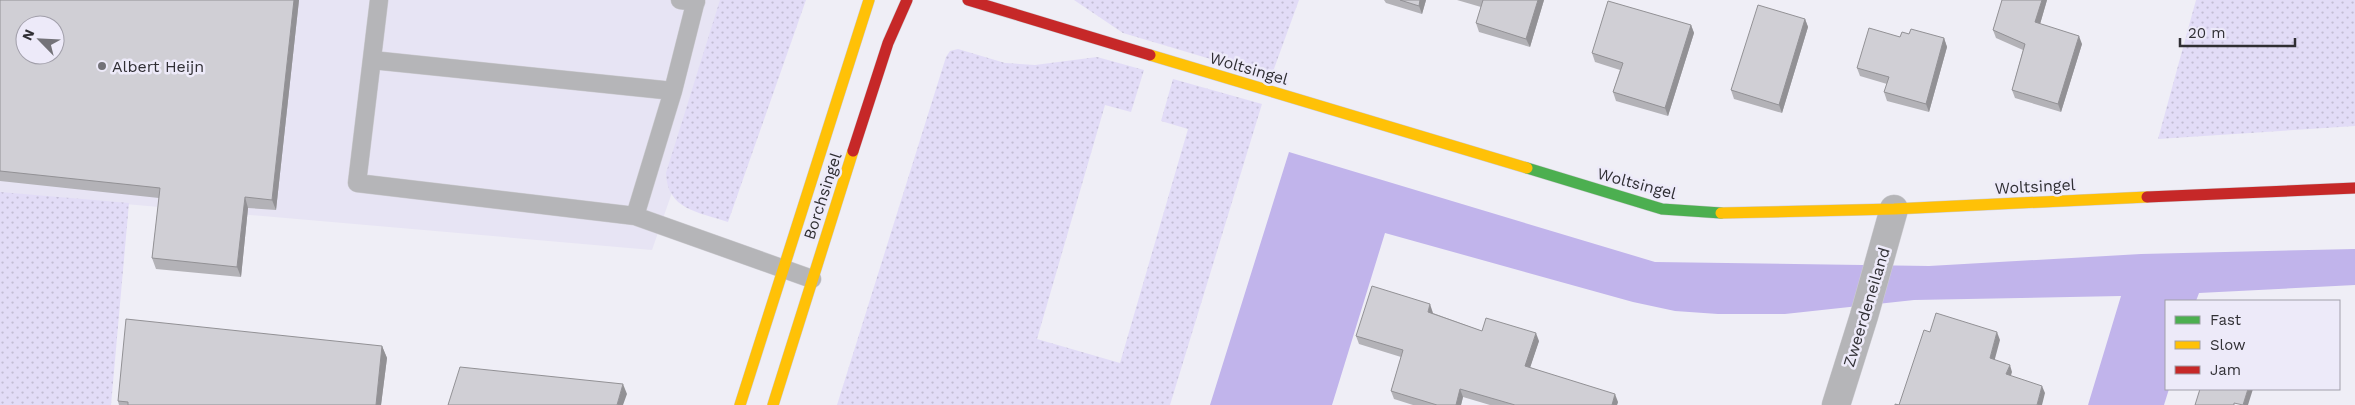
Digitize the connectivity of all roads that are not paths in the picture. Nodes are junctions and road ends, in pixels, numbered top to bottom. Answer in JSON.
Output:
{"nodes":[{"id":1,"x":379,"y":0,"type":"edge"},
{"id":2,"x":870,"y":0,"type":"edge"},
{"id":3,"x":907,"y":0,"type":"edge"},
{"id":4,"x":968,"y":0,"type":"edge"},
{"id":5,"x":691,"y":1,"type":"edge"},
{"id":6,"x":372,"y":60,"type":"junction"},
{"id":7,"x":673,"y":92,"type":"junction"},
{"id":8,"x":2355,"y":188,"type":"edge"},
{"id":9,"x":1894,"y":209,"type":"junction"},
{"id":10,"x":635,"y":216,"type":"junction"},
{"id":11,"x":784,"y":268,"type":"junction"},
{"id":12,"x":812,"y":279,"type":"junction"},
{"id":13,"x":740,"y":405,"type":"edge"},
{"id":14,"x":773,"y":405,"type":"edge"},
{"id":15,"x":1836,"y":405,"type":"edge"}],
"edges":[{"from":1,"to":6,"type":"lane"},
{"from":2,"to":11,"type":"street","name":"Borchsingel"},
{"from":3,"to":12,"type":"street","name":"Borchsingel"},
{"from":4,"to":9,"type":"street","name":"Woltsingel"},
{"from":5,"to":7,"type":"lane"},
{"from":6,"to":7,"type":"lane"},
{"from":6,"to":10,"type":"lane"},
{"from":7,"to":10,"type":"lane"},
{"from":8,"to":9,"type":"street","name":"Woltsingel"},
{"from":9,"to":15,"type":"street","name":"Zweerdeneiland"},
{"from":10,"to":11,"type":"lane"},
{"from":11,"to":12,"type":"lane"},
{"from":11,"to":13,"type":"street","name":"Borchsingel"},
{"from":12,"to":14,"type":"street","name":"Borchsingel"}]}
